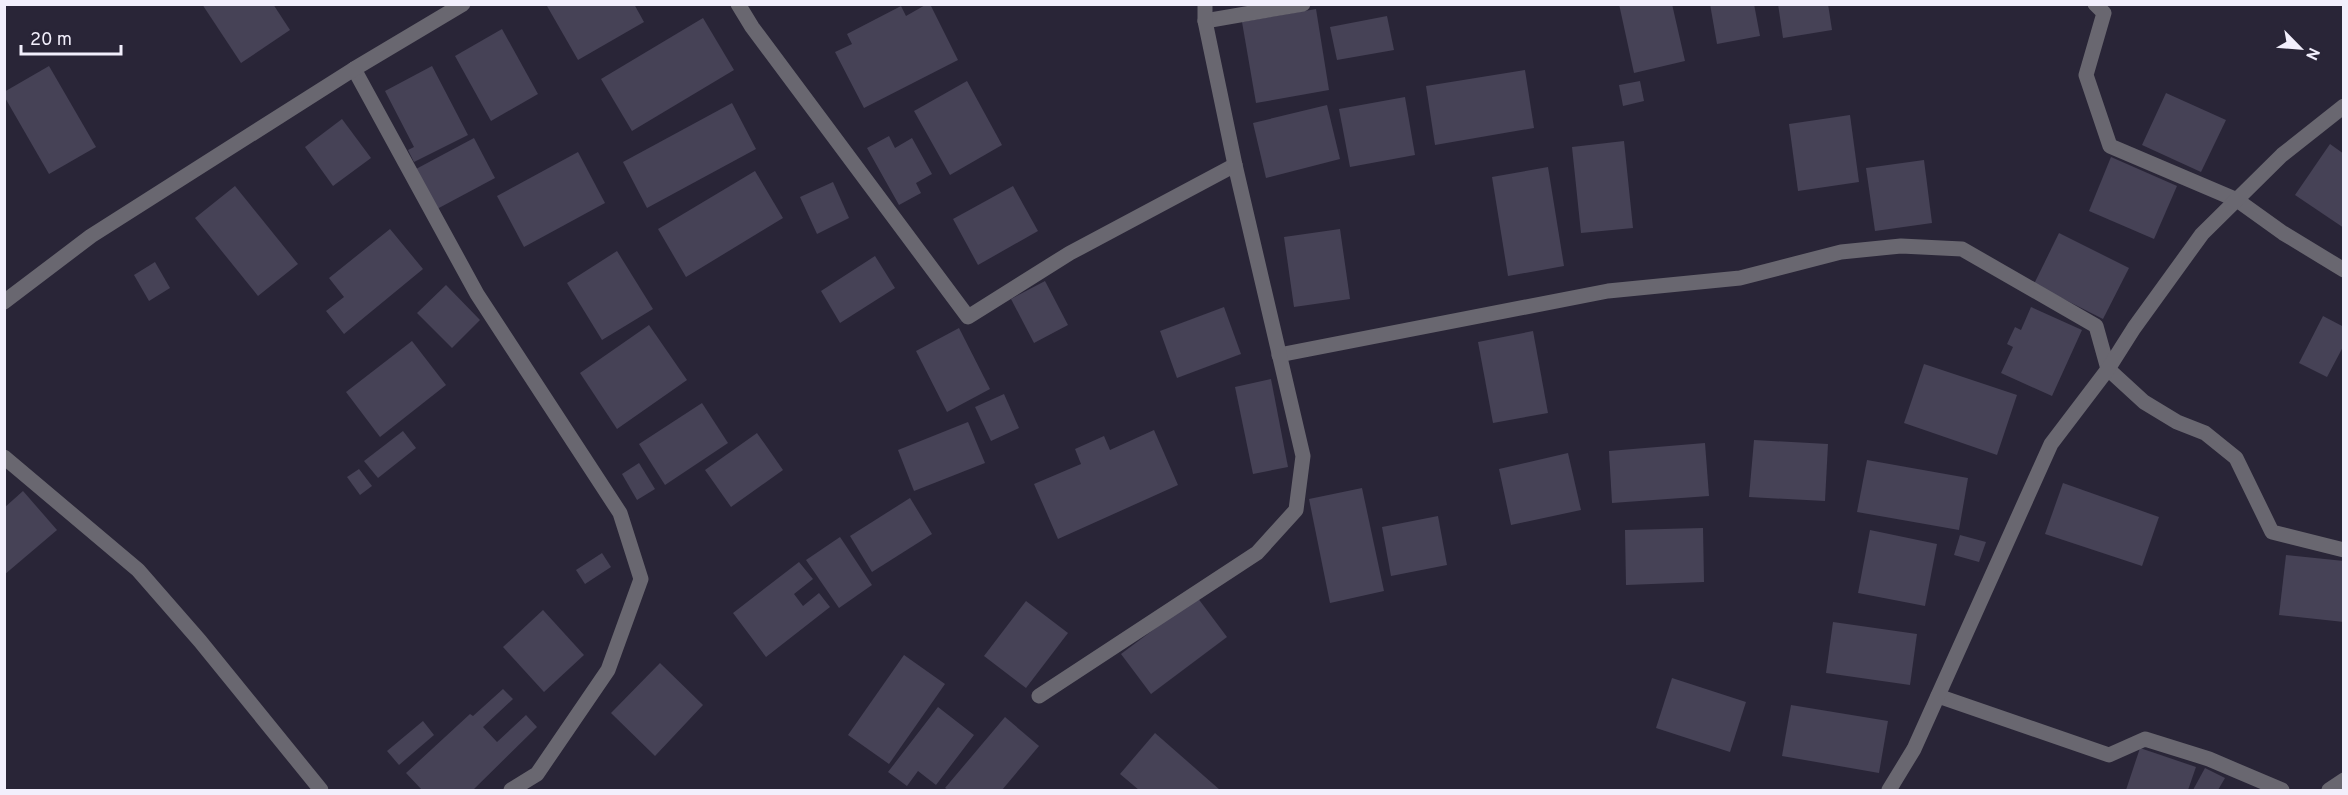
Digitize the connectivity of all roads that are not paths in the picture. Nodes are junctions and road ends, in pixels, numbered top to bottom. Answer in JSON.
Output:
{"nodes":[{"id":1,"x":463,"y":4,"type":"edge"},
{"id":2,"x":738,"y":4,"type":"edge"},
{"id":3,"x":1204,"y":4,"type":"edge"},
{"id":4,"x":1303,"y":4,"type":"edge"},
{"id":5,"x":2095,"y":4,"type":"edge"},
{"id":6,"x":1204,"y":21,"type":"junction"},
{"id":7,"x":354,"y":69,"type":"junction"},
{"id":8,"x":2343,"y":106,"type":"edge"},
{"id":9,"x":1235,"y":165,"type":"junction"},
{"id":10,"x":2237,"y":200,"type":"junction"},
{"id":11,"x":2343,"y":270,"type":"edge"},
{"id":12,"x":4,"y":302,"type":"edge"},
{"id":13,"x":1279,"y":355,"type":"junction"},
{"id":14,"x":2108,"y":369,"type":"junction"},
{"id":15,"x":4,"y":457,"type":"edge"},
{"id":16,"x":2343,"y":550,"type":"edge"},
{"id":17,"x":1039,"y":696,"type":"dead end"},
{"id":18,"x":1938,"y":696,"type":"junction"},
{"id":19,"x":2343,"y":780,"type":"edge"},
{"id":20,"x":321,"y":790,"type":"edge"},
{"id":21,"x":511,"y":790,"type":"edge"},
{"id":22,"x":1889,"y":790,"type":"edge"},
{"id":23,"x":2282,"y":790,"type":"edge"},
{"id":24,"x":2329,"y":790,"type":"edge"}],
"edges":[{"from":1,"to":7,"type":"street"},
{"from":2,"to":9,"type":"street"},
{"from":3,"to":6,"type":"street"},
{"from":4,"to":6,"type":"street"},
{"from":5,"to":10,"type":"street"},
{"from":6,"to":9,"type":"street"},
{"from":7,"to":12,"type":"street"},
{"from":7,"to":21,"type":"street"},
{"from":8,"to":10,"type":"street"},
{"from":9,"to":13,"type":"street"},
{"from":10,"to":11,"type":"street"},
{"from":10,"to":14,"type":"street"},
{"from":13,"to":14,"type":"street"},
{"from":13,"to":17,"type":"street"},
{"from":14,"to":16,"type":"street"},
{"from":14,"to":18,"type":"street"},
{"from":15,"to":20,"type":"street"},
{"from":18,"to":22,"type":"street"},
{"from":18,"to":23,"type":"street"},
{"from":19,"to":24,"type":"street"}]}
